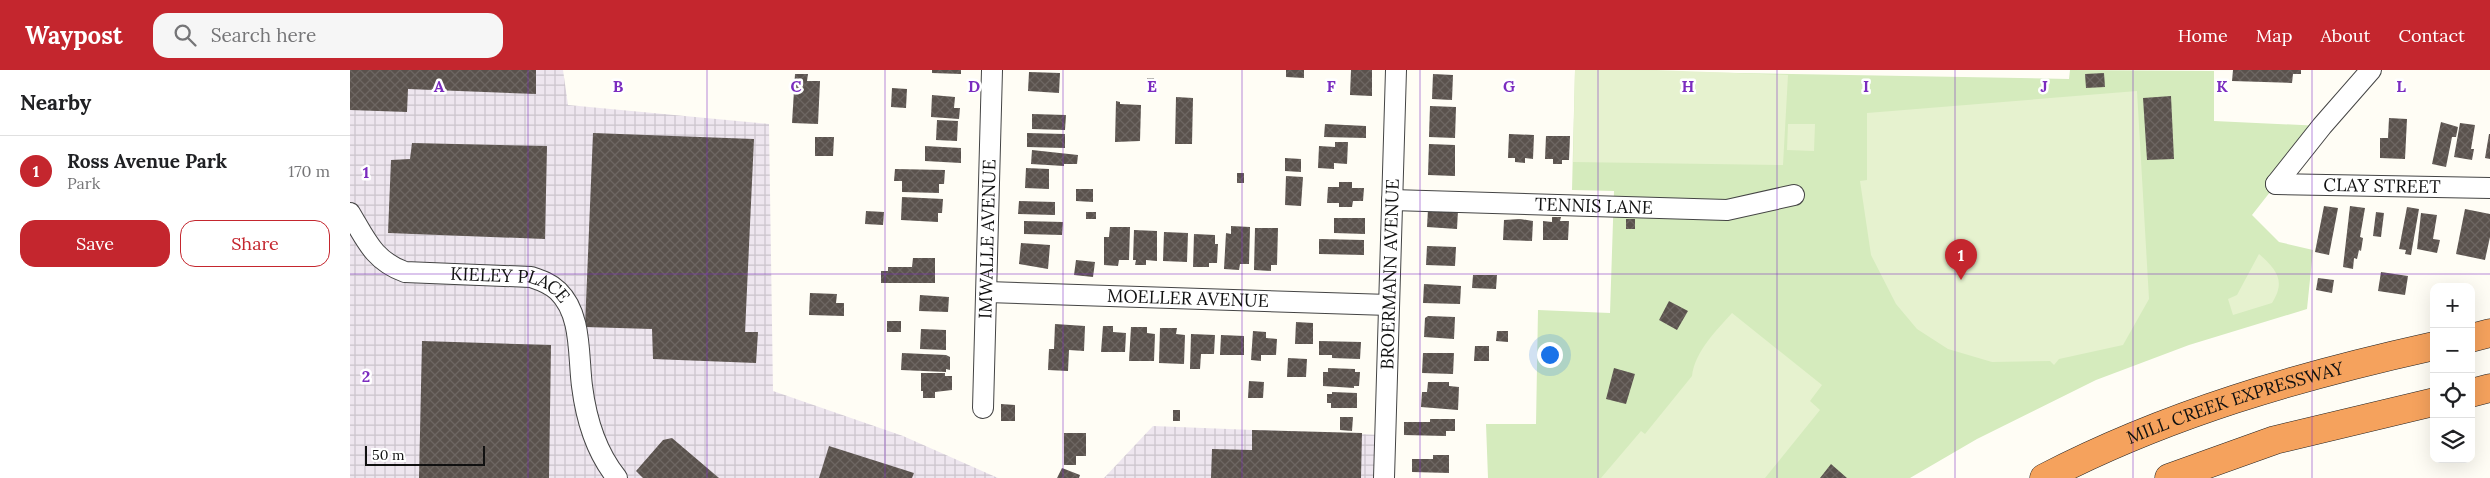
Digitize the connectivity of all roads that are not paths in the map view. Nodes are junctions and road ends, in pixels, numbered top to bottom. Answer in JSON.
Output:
{"nodes":[{"id":1,"x":992,"y":70,"type":"edge"},
{"id":2,"x":1396,"y":70,"type":"edge"},
{"id":3,"x":2371,"y":70,"type":"edge"},
{"id":4,"x":2490,"y":188,"type":"edge"},
{"id":5,"x":1794,"y":195,"type":"dead end"},
{"id":6,"x":1392,"y":200,"type":"junction"},
{"id":7,"x":350,"y":213,"type":"edge"},
{"id":8,"x":987,"y":292,"type":"junction"},
{"id":9,"x":1389,"y":305,"type":"junction"},
{"id":10,"x":2490,"y":333,"type":"edge"},
{"id":11,"x":2475,"y":337,"type":"edge"},
{"id":12,"x":2430,"y":347,"type":"edge"},
{"id":13,"x":2490,"y":388,"type":"edge"},
{"id":14,"x":2475,"y":392,"type":"edge"},
{"id":15,"x":2430,"y":403,"type":"edge"},
{"id":16,"x":984,"y":408,"type":"dead end"},
{"id":17,"x":2337,"y":426,"type":"junction"},
{"id":18,"x":617,"y":478,"type":"edge"},
{"id":19,"x":1384,"y":478,"type":"edge"},
{"id":20,"x":2044,"y":478,"type":"edge"},
{"id":21,"x":2169,"y":478,"type":"edge"},
{"id":22,"x":2222,"y":478,"type":"edge"}],
"edges":[{"from":1,"to":8,"type":"street","name":"IMWALLE AVENUE"},
{"from":2,"to":6,"type":"street","name":"BROERMANN AVENUE"},
{"from":3,"to":4,"type":"street","name":"CLAY STREET"},
{"from":5,"to":6,"type":"street","name":"TENNIS LANE"},
{"from":6,"to":9,"type":"street","name":"BROERMANN AVENUE"},
{"from":7,"to":18,"type":"street","name":"KIELEY PLACE"},
{"from":8,"to":9,"type":"street","name":"MOELLER AVENUE"},
{"from":8,"to":16,"type":"street","name":"IMWALLE AVENUE"},
{"from":9,"to":19,"type":"street","name":"BROERMANN AVENUE"},
{"from":10,"to":11,"type":"highway"},
{"from":12,"to":20,"type":"highway","name":"MILL CREEK EXPRESSWAY"},
{"from":13,"to":14,"type":"highway"},
{"from":15,"to":17,"type":"highway"},
{"from":17,"to":21,"type":"highway"},
{"from":17,"to":22,"type":"highway"}]}
